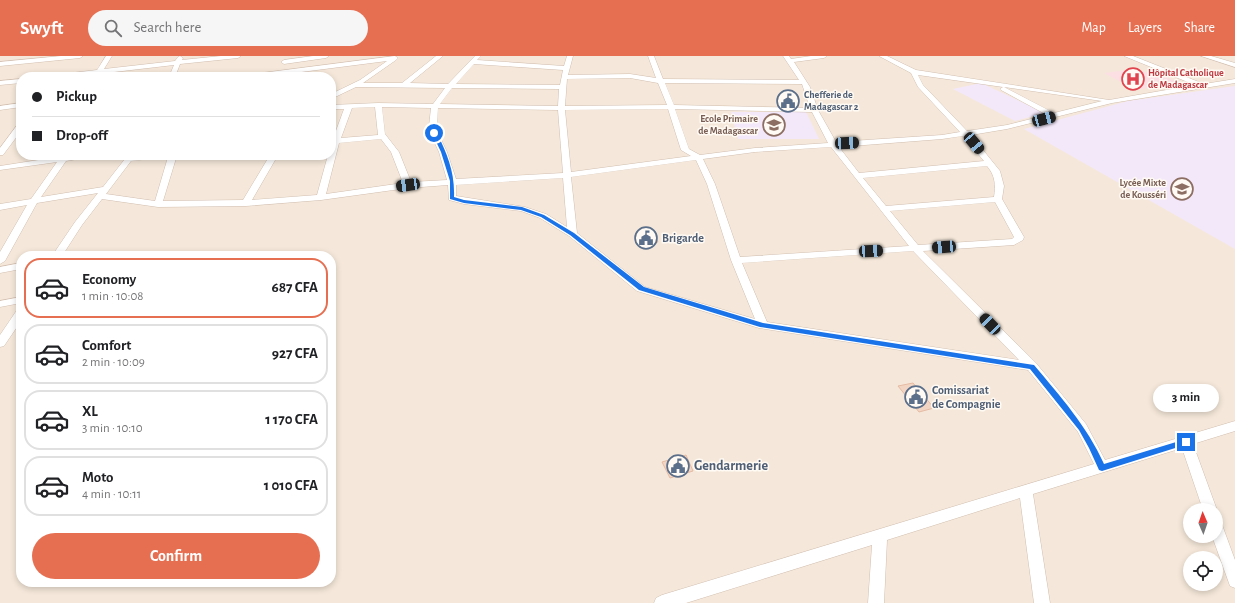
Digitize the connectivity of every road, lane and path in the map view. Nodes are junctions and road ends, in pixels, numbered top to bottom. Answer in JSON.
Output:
{"nodes":[{"id":1,"x":80,"y":56,"type":"edge"},
{"id":2,"x":109,"y":56,"type":"edge"},
{"id":3,"x":181,"y":56,"type":"edge"},
{"id":4,"x":238,"y":56,"type":"edge"},
{"id":5,"x":326,"y":56,"type":"edge"},
{"id":6,"x":440,"y":56,"type":"edge"},
{"id":7,"x":478,"y":56,"type":"edge"},
{"id":8,"x":570,"y":56,"type":"edge"},
{"id":9,"x":651,"y":56,"type":"edge"},
{"id":10,"x":824,"y":56,"type":"edge"},
{"id":11,"x":882,"y":56,"type":"edge"},
{"id":12,"x":1127,"y":56,"type":"edge"},
{"id":13,"x":1204,"y":56,"type":"edge"},
{"id":14,"x":68,"y":57,"type":"edge"},
{"id":15,"x":396,"y":57,"type":"edge"},
{"id":16,"x":284,"y":59,"type":"edge"},
{"id":17,"x":788,"y":59,"type":"edge"},
{"id":18,"x":473,"y":62,"type":"junction"},
{"id":19,"x":0,"y":64,"type":"edge"},
{"id":20,"x":178,"y":64,"type":"junction"},
{"id":21,"x":1235,"y":65,"type":"edge"},
{"id":22,"x":566,"y":68,"type":"junction"},
{"id":23,"x":58,"y":72,"type":"edge"},
{"id":24,"x":100,"y":72,"type":"joint"},
{"id":25,"x":174,"y":72,"type":"edge"},
{"id":26,"x":284,"y":72,"type":"edge"},
{"id":27,"x":297,"y":72,"type":"edge"},
{"id":28,"x":914,"y":72,"type":"junction"},
{"id":29,"x":564,"y":77,"type":"junction"},
{"id":30,"x":16,"y":81,"type":"edge"},
{"id":31,"x":661,"y":81,"type":"junction"},
{"id":32,"x":1235,"y":81,"type":"edge"},
{"id":33,"x":804,"y":82,"type":"junction"},
{"id":34,"x":0,"y":83,"type":"edge"},
{"id":35,"x":996,"y":84,"type":"junction"},
{"id":36,"x":356,"y":85,"type":"junction"},
{"id":37,"x":404,"y":85,"type":"junction"},
{"id":38,"x":450,"y":86,"type":"junction"},
{"id":39,"x":1204,"y":86,"type":"junction"},
{"id":40,"x":563,"y":87,"type":"junction"},
{"id":41,"x":336,"y":95,"type":"edge"},
{"id":42,"x":1112,"y":101,"type":"junction"},
{"id":43,"x":378,"y":105,"type":"junction"},
{"id":44,"x":16,"y":106,"type":"edge"},
{"id":45,"x":349,"y":106,"type":"junction"},
{"id":46,"x":434,"y":106,"type":"junction"},
{"id":47,"x":336,"y":107,"type":"edge"},
{"id":48,"x":671,"y":107,"type":"junction"},
{"id":49,"x":0,"y":108,"type":"edge"},
{"id":50,"x":561,"y":108,"type":"junction"},
{"id":51,"x":814,"y":110,"type":"junction"},
{"id":52,"x":1054,"y":116,"type":"junction"},
{"id":53,"x":965,"y":133,"type":"junction"},
{"id":54,"x":336,"y":136,"type":"edge"},
{"id":55,"x":16,"y":137,"type":"edge"},
{"id":56,"x":383,"y":137,"type":"junction"},
{"id":57,"x":0,"y":138,"type":"edge"},
{"id":58,"x":16,"y":138,"type":"edge"},
{"id":59,"x":336,"y":141,"type":"edge"},
{"id":60,"x":833,"y":144,"type":"junction"},
{"id":61,"x":0,"y":154,"type":"edge"},
{"id":62,"x":698,"y":157,"type":"junction"},
{"id":63,"x":51,"y":160,"type":"edge"},
{"id":64,"x":63,"y":160,"type":"edge"},
{"id":65,"x":129,"y":160,"type":"edge"},
{"id":66,"x":171,"y":160,"type":"edge"},
{"id":67,"x":271,"y":160,"type":"edge"},
{"id":68,"x":330,"y":160,"type":"edge"},
{"id":69,"x":990,"y":163,"type":"junction"},
{"id":70,"x":0,"y":168,"type":"edge"},
{"id":71,"x":568,"y":175,"type":"junction"},
{"id":72,"x":857,"y":176,"type":"junction"},
{"id":73,"x":452,"y":181,"type":"junction"},
{"id":74,"x":408,"y":185,"type":"junction"},
{"id":75,"x":102,"y":193,"type":"junction"},
{"id":76,"x":321,"y":197,"type":"junction"},
{"id":77,"x":998,"y":199,"type":"junction"},
{"id":78,"x":34,"y":201,"type":"junction"},
{"id":79,"x":246,"y":203,"type":"junction"},
{"id":80,"x":158,"y":204,"type":"junction"},
{"id":81,"x":0,"y":207,"type":"edge"},
{"id":82,"x":884,"y":209,"type":"junction"},
{"id":83,"x":572,"y":234,"type":"junction"},
{"id":84,"x":916,"y":249,"type":"junction"},
{"id":85,"x":60,"y":251,"type":"edge"},
{"id":86,"x":736,"y":260,"type":"junction"},
{"id":87,"x":0,"y":261,"type":"edge"},
{"id":88,"x":16,"y":267,"type":"edge"},
{"id":89,"x":0,"y":270,"type":"edge"},
{"id":90,"x":16,"y":301,"type":"edge"},
{"id":91,"x":0,"y":304,"type":"edge"},
{"id":92,"x":16,"y":320,"type":"edge"},
{"id":93,"x":763,"y":325,"type":"junction"},
{"id":94,"x":0,"y":342,"type":"edge"},
{"id":95,"x":1032,"y":366,"type":"junction"},
{"id":96,"x":1235,"y":426,"type":"edge"},
{"id":97,"x":1186,"y":442,"type":"junction"},
{"id":98,"x":1102,"y":468,"type":"junction"},
{"id":99,"x":1026,"y":491,"type":"junction"},
{"id":100,"x":1208,"y":503,"type":"edge"},
{"id":101,"x":880,"y":536,"type":"junction"},
{"id":102,"x":1222,"y":543,"type":"edge"},
{"id":103,"x":1235,"y":581,"type":"edge"},
{"id":104,"x":662,"y":603,"type":"edge"},
{"id":105,"x":876,"y":603,"type":"edge"},
{"id":106,"x":1042,"y":603,"type":"edge"}],
"edges":[{"from":1,"to":14,"type":"street"},
{"from":2,"to":24,"type":"street"},
{"from":3,"to":20,"type":"street"},
{"from":4,"to":20,"type":"street"},
{"from":5,"to":16,"type":"street"},
{"from":6,"to":37,"type":"street"},
{"from":7,"to":18,"type":"street"},
{"from":8,"to":22,"type":"street"},
{"from":9,"to":31,"type":"street"},
{"from":10,"to":17,"type":"street"},
{"from":11,"to":28,"type":"street"},
{"from":12,"to":39,"type":"street"},
{"from":13,"to":21,"type":"street"},
{"from":14,"to":19,"type":"street"},
{"from":14,"to":23,"type":"street"},
{"from":15,"to":27,"type":"street"},
{"from":15,"to":36,"type":"street"},
{"from":16,"to":26,"type":"street"},
{"from":17,"to":33,"type":"street"},
{"from":18,"to":22,"type":"street"},
{"from":18,"to":38,"type":"street"},
{"from":20,"to":24,"type":"street"},
{"from":20,"to":25,"type":"street"},
{"from":22,"to":29,"type":"street"},
{"from":28,"to":35,"type":"street"},
{"from":28,"to":53,"type":"street"},
{"from":29,"to":31,"type":"street"},
{"from":29,"to":40,"type":"street"},
{"from":30,"to":34,"type":"street"},
{"from":31,"to":33,"type":"street"},
{"from":31,"to":48,"type":"street"},
{"from":32,"to":39,"type":"street"},
{"from":33,"to":51,"type":"street"},
{"from":35,"to":42,"type":"street"},
{"from":35,"to":52,"type":"street"},
{"from":36,"to":37,"type":"street"},
{"from":36,"to":41,"type":"street"},
{"from":37,"to":38,"type":"street"},
{"from":38,"to":40,"type":"street"},
{"from":38,"to":46,"type":"street"},
{"from":39,"to":42,"type":"street"},
{"from":40,"to":50,"type":"street"},
{"from":42,"to":52,"type":"street"},
{"from":43,"to":45,"type":"street"},
{"from":43,"to":46,"type":"street"},
{"from":43,"to":56,"type":"street"},
{"from":44,"to":49,"type":"street"},
{"from":45,"to":47,"type":"street"},
{"from":45,"to":54,"type":"street"},
{"from":46,"to":50,"type":"street"},
{"from":46,"to":73,"type":"street"},
{"from":48,"to":50,"type":"street"},
{"from":48,"to":51,"type":"street"},
{"from":48,"to":62,"type":"street"},
{"from":50,"to":71,"type":"street"},
{"from":51,"to":60,"type":"street"},
{"from":52,"to":53,"type":"street"},
{"from":53,"to":60,"type":"street"},
{"from":53,"to":69,"type":"street"},
{"from":55,"to":57,"type":"street"},
{"from":56,"to":59,"type":"street"},
{"from":56,"to":74,"type":"street"},
{"from":58,"to":61,"type":"street"},
{"from":60,"to":62,"type":"street"},
{"from":60,"to":72,"type":"street"},
{"from":62,"to":71,"type":"street"},
{"from":62,"to":86,"type":"street"},
{"from":63,"to":70,"type":"street"},
{"from":64,"to":78,"type":"street"},
{"from":65,"to":75,"type":"street"},
{"from":66,"to":80,"type":"street"},
{"from":67,"to":79,"type":"street"},
{"from":68,"to":76,"type":"street"},
{"from":69,"to":72,"type":"street"},
{"from":69,"to":77,"type":"street"},
{"from":71,"to":73,"type":"street"},
{"from":71,"to":83,"type":"street"},
{"from":72,"to":82,"type":"street"},
{"from":73,"to":74,"type":"street"},
{"from":73,"to":83,"type":"street"},
{"from":74,"to":76,"type":"street"},
{"from":75,"to":78,"type":"street"},
{"from":75,"to":80,"type":"street"},
{"from":75,"to":85,"type":"street"},
{"from":76,"to":79,"type":"street"},
{"from":77,"to":82,"type":"street"},
{"from":77,"to":84,"type":"street"},
{"from":78,"to":81,"type":"street"},
{"from":78,"to":87,"type":"street"},
{"from":79,"to":80,"type":"street"},
{"from":82,"to":84,"type":"street"},
{"from":83,"to":93,"type":"street"},
{"from":84,"to":86,"type":"street"},
{"from":84,"to":95,"type":"street"},
{"from":86,"to":93,"type":"street"},
{"from":88,"to":89,"type":"street"},
{"from":90,"to":91,"type":"street"},
{"from":92,"to":94,"type":"street"},
{"from":93,"to":95,"type":"street"},
{"from":95,"to":98,"type":"street"},
{"from":96,"to":97,"type":"street"},
{"from":97,"to":98,"type":"street"},
{"from":97,"to":100,"type":"street"},
{"from":98,"to":99,"type":"street"},
{"from":99,"to":101,"type":"street"},
{"from":99,"to":106,"type":"street"},
{"from":101,"to":104,"type":"street"},
{"from":101,"to":105,"type":"street"},
{"from":102,"to":103,"type":"street"}]}
